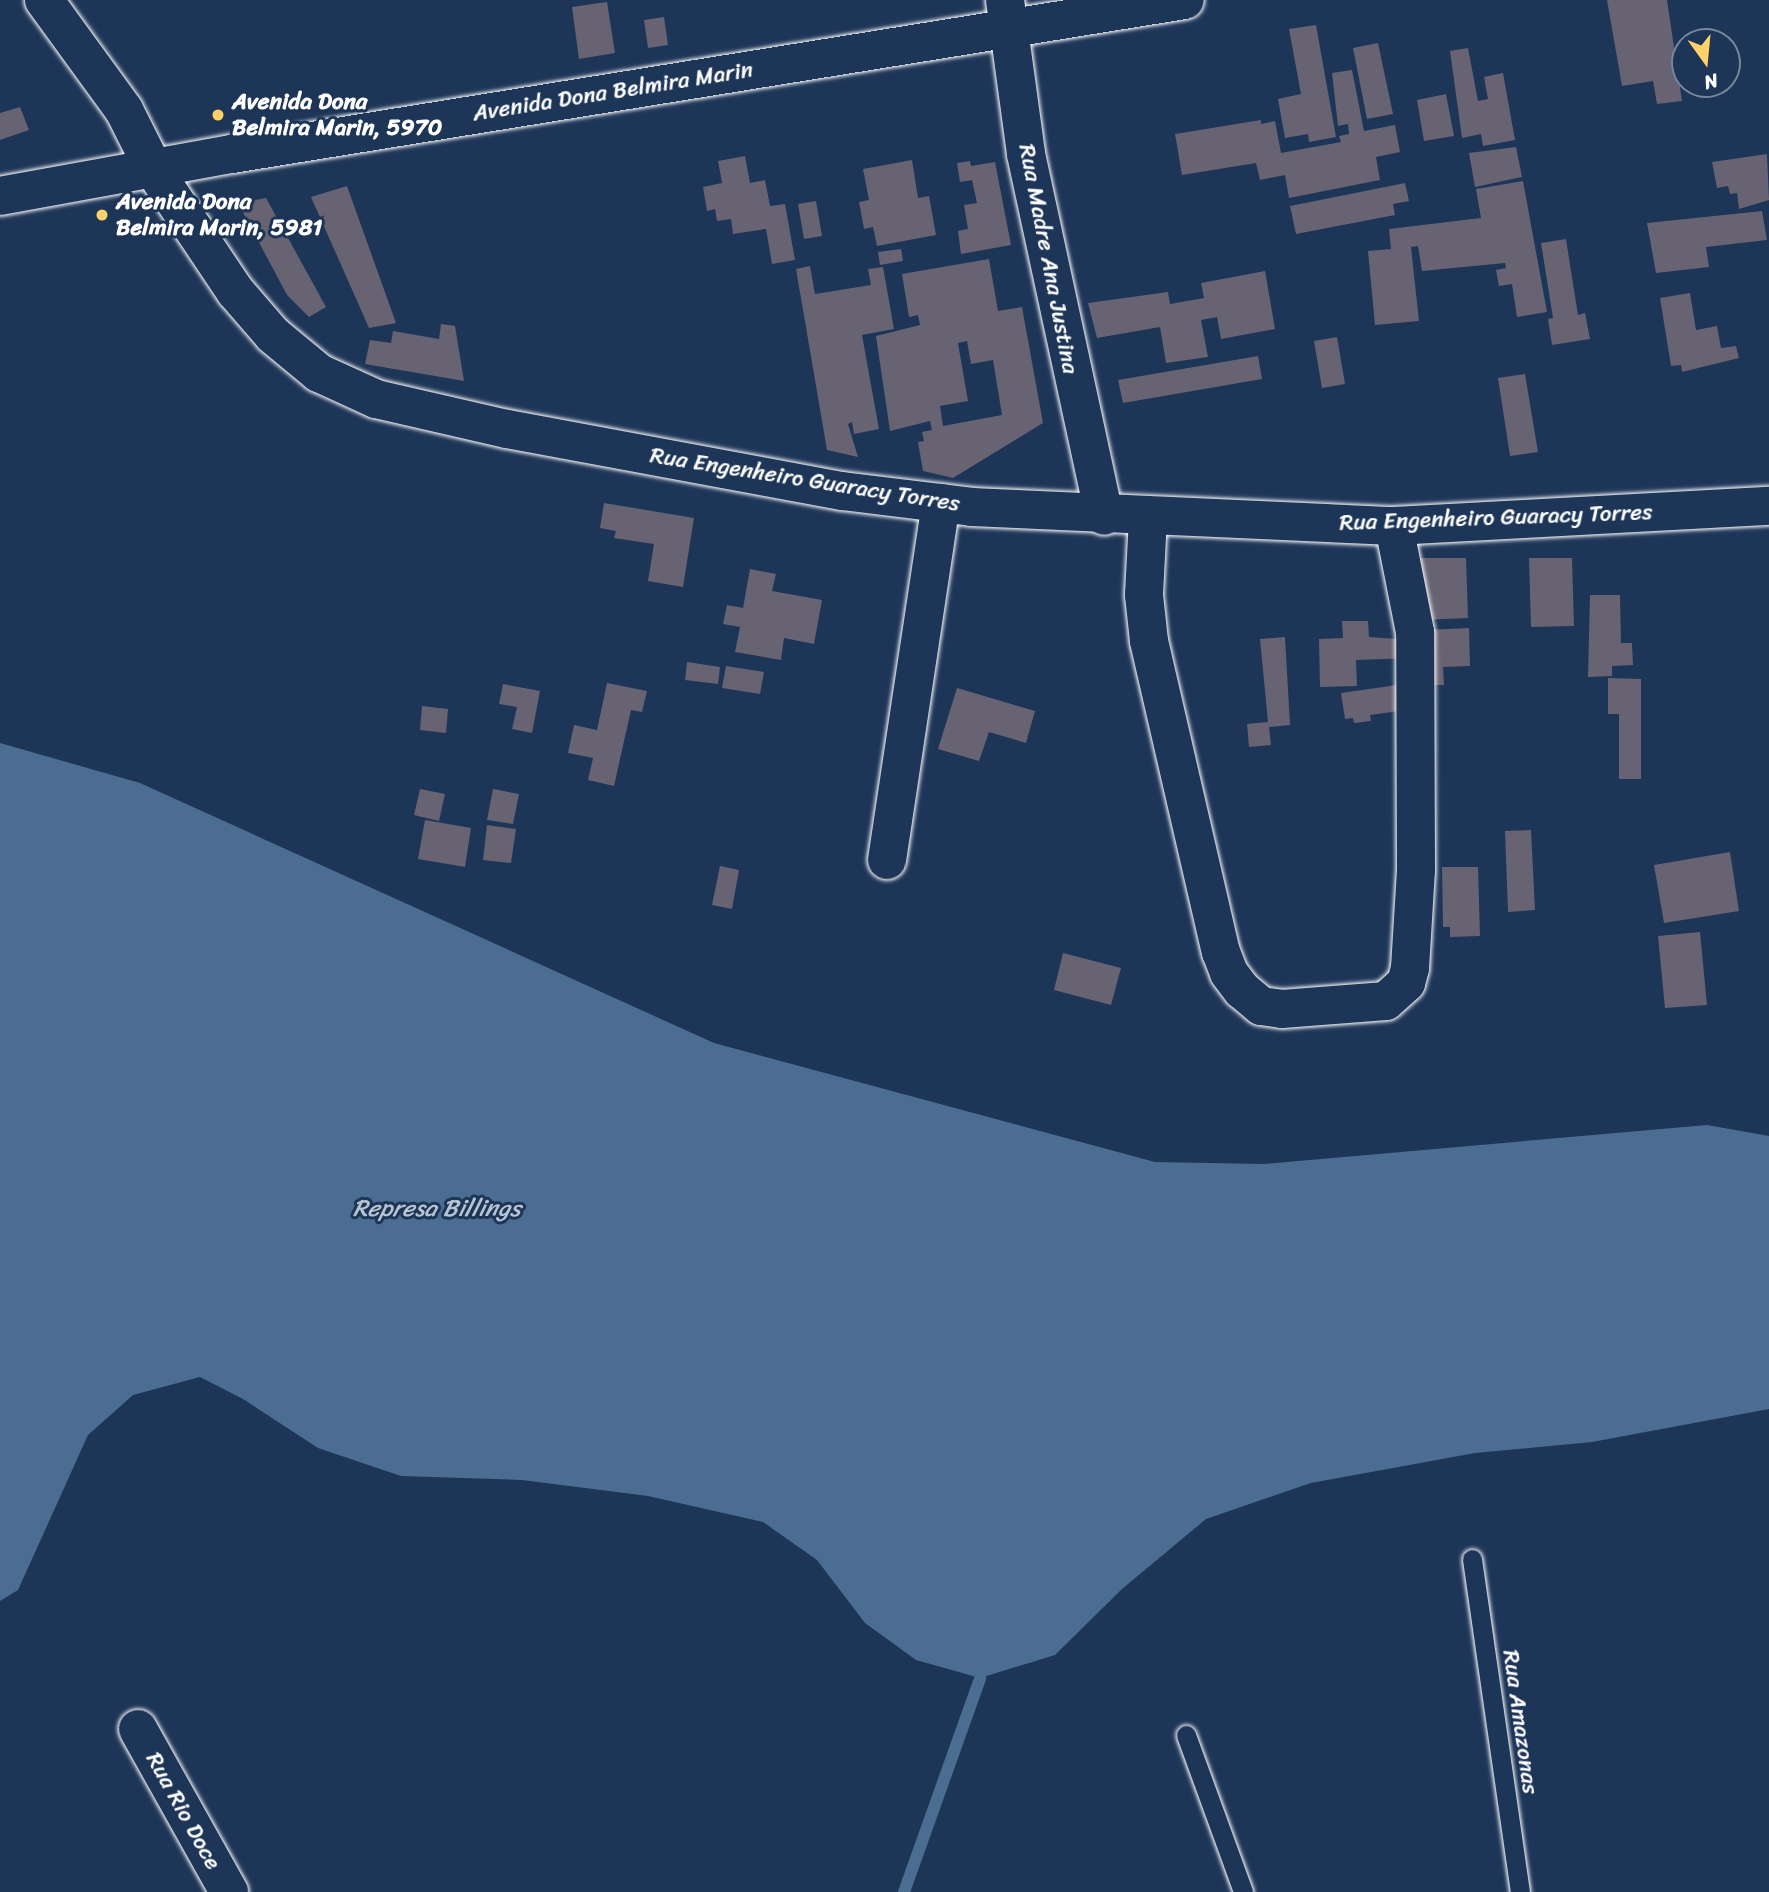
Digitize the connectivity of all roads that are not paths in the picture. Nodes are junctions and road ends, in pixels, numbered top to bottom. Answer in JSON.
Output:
{"nodes":[{"id":1,"x":44,"y":0,"type":"edge"},
{"id":2,"x":1185,"y":0,"type":"edge"},
{"id":3,"x":1007,"y":14,"type":"edge"},
{"id":4,"x":154,"y":170,"type":"junction"},
{"id":5,"x":0,"y":196,"type":"edge"},
{"id":6,"x":941,"y":503,"type":"junction"},
{"id":7,"x":1769,"y":506,"type":"edge"},
{"id":8,"x":1104,"y":516,"type":"junction"},
{"id":9,"x":1148,"y":518,"type":"junction"},
{"id":10,"x":1394,"y":526,"type":"junction"},
{"id":11,"x":887,"y":860,"type":"dead end"},
{"id":12,"x":1472,"y":1559,"type":"dead end"},
{"id":13,"x":138,"y":1729,"type":"dead end"},
{"id":14,"x":1186,"y":1735,"type":"dead end"},
{"id":15,"x":229,"y":1892,"type":"edge"},
{"id":16,"x":1243,"y":1892,"type":"edge"},
{"id":17,"x":1520,"y":1892,"type":"edge"}],
"edges":[{"from":1,"to":4,"type":"street","name":"Rua Engenheiro Guaracy Torres"},
{"from":2,"to":3,"type":"street","name":"Avenida Dona Belmira Marin"},
{"from":3,"to":4,"type":"street","name":"Avenida Dona Belmira Marin"},
{"from":3,"to":8,"type":"street","name":"Rua Madre Ana Justina"},
{"from":4,"to":5,"type":"street","name":"Avenida Dona Belmira Marin"},
{"from":4,"to":6,"type":"street","name":"Rua Engenheiro Guaracy Torres"},
{"from":6,"to":8,"type":"street","name":"Rua Engenheiro Guaracy Torres"},
{"from":6,"to":11,"type":"street"},
{"from":7,"to":10,"type":"street","name":"Rua Engenheiro Guaracy Torres"},
{"from":8,"to":9,"type":"street","name":"Rua Engenheiro Guaracy Torres"},
{"from":9,"to":10,"type":"street","name":"Rua Engenheiro Guaracy Torres"},
{"from":9,"to":10,"type":"street"},
{"from":12,"to":17,"type":"lane","name":"Rua Amazonas"},
{"from":13,"to":15,"type":"street","name":"Rua Rio Doce"},
{"from":14,"to":16,"type":"lane"}]}
